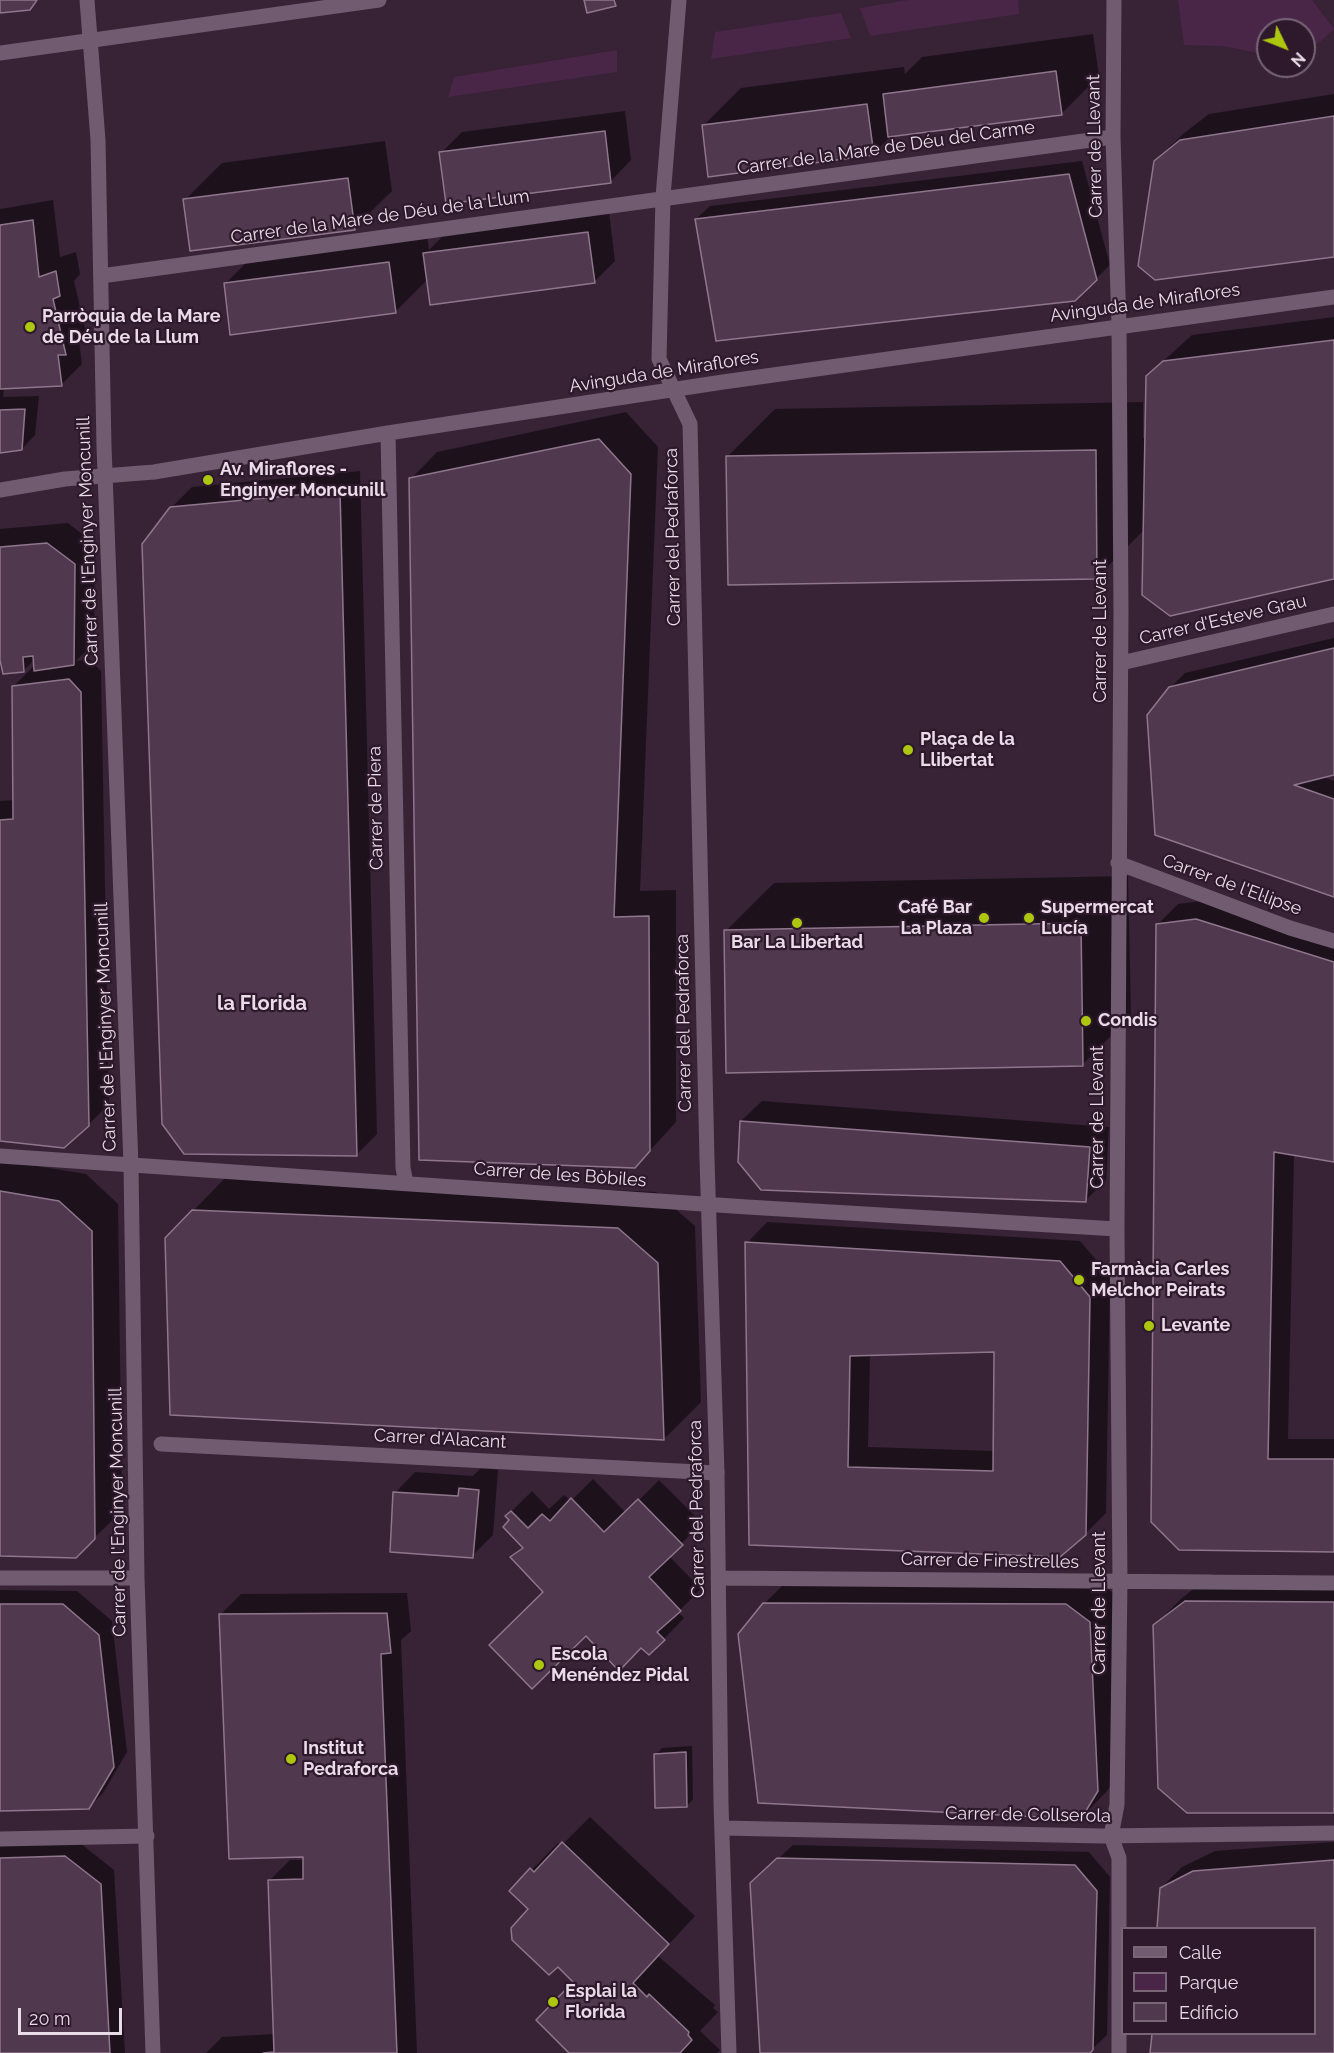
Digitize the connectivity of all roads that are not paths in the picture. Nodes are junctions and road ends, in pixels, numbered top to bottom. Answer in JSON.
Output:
{"nodes":[{"id":1,"x":87,"y":0,"type":"edge"},
{"id":2,"x":379,"y":0,"type":"edge"},
{"id":3,"x":678,"y":0,"type":"edge"},
{"id":4,"x":1114,"y":0,"type":"edge"},
{"id":5,"x":90,"y":41,"type":"junction"},
{"id":6,"x":0,"y":53,"type":"edge"},
{"id":7,"x":1113,"y":137,"type":"junction"},
{"id":8,"x":663,"y":197,"type":"junction"},
{"id":9,"x":101,"y":276,"type":"junction"},
{"id":10,"x":1334,"y":297,"type":"edge"},
{"id":11,"x":1119,"y":326,"type":"junction"},
{"id":12,"x":674,"y":390,"type":"junction"},
{"id":13,"x":388,"y":433,"type":"junction"},
{"id":14,"x":105,"y":476,"type":"junction"},
{"id":15,"x":0,"y":490,"type":"edge"},
{"id":16,"x":1334,"y":614,"type":"edge"},
{"id":17,"x":1121,"y":663,"type":"junction"},
{"id":18,"x":1118,"y":863,"type":"junction"},
{"id":19,"x":1334,"y":941,"type":"edge"},
{"id":20,"x":0,"y":1156,"type":"edge"},
{"id":21,"x":130,"y":1165,"type":"junction"},
{"id":22,"x":405,"y":1183,"type":"junction"},
{"id":23,"x":709,"y":1204,"type":"junction"},
{"id":24,"x":1117,"y":1228,"type":"junction"},
{"id":25,"x":161,"y":1444,"type":"dead end"},
{"id":26,"x":717,"y":1473,"type":"junction"},
{"id":27,"x":0,"y":1578,"type":"edge"},
{"id":28,"x":137,"y":1578,"type":"junction"},
{"id":29,"x":718,"y":1578,"type":"junction"},
{"id":30,"x":1120,"y":1582,"type":"junction"},
{"id":31,"x":1334,"y":1583,"type":"edge"},
{"id":32,"x":722,"y":1828,"type":"junction"},
{"id":33,"x":1334,"y":1833,"type":"edge"},
{"id":34,"x":147,"y":1836,"type":"junction"},
{"id":35,"x":1111,"y":1836,"type":"junction"},
{"id":36,"x":0,"y":1839,"type":"edge"},
{"id":37,"x":153,"y":2053,"type":"edge"},
{"id":38,"x":729,"y":2053,"type":"edge"},
{"id":39,"x":1119,"y":2053,"type":"edge"}],
"edges":[{"from":1,"to":5,"type":"street","name":"Carrer de l'Enginyer Moncunill"},
{"from":2,"to":5,"type":"street"},
{"from":3,"to":8,"type":"street","name":"Carrer del Pedraforca"},
{"from":4,"to":7,"type":"street","name":"Carrer de Llevant"},
{"from":5,"to":6,"type":"street"},
{"from":5,"to":9,"type":"street","name":"Carrer de l'Enginyer Moncunill"},
{"from":7,"to":8,"type":"street","name":"Carrer de la Mare de Déu del Carme"},
{"from":7,"to":11,"type":"street","name":"Carrer de Llevant"},
{"from":8,"to":9,"type":"street","name":"Carrer de la Mare de Déu de la Llum"},
{"from":8,"to":12,"type":"street","name":"Carrer del Pedraforca"},
{"from":9,"to":14,"type":"street","name":"Carrer de l'Enginyer Moncunill"},
{"from":10,"to":11,"type":"street","name":"Avinguda de Miraflores"},
{"from":11,"to":12,"type":"street","name":"Avinguda de Miraflores"},
{"from":11,"to":17,"type":"street","name":"Carrer de Llevant"},
{"from":12,"to":13,"type":"street","name":"Avinguda de Miraflores"},
{"from":12,"to":23,"type":"street","name":"Carrer del Pedraforca"},
{"from":13,"to":14,"type":"street","name":"Avinguda de Miraflores"},
{"from":13,"to":22,"type":"street","name":"Carrer de Piera"},
{"from":14,"to":15,"type":"street","name":"Avinguda de Miraflores"},
{"from":14,"to":21,"type":"street","name":"Carrer de l'Enginyer Moncunill"},
{"from":16,"to":17,"type":"street","name":"Carrer d'Esteve Grau"},
{"from":17,"to":18,"type":"street","name":"Carrer de Llevant"},
{"from":18,"to":19,"type":"street","name":"Carrer de l'El·lipse"},
{"from":18,"to":24,"type":"street","name":"Carrer de Llevant"},
{"from":20,"to":21,"type":"street","name":"Carrer de les Bòbiles"},
{"from":21,"to":22,"type":"street","name":"Carrer de les Bòbiles"},
{"from":21,"to":28,"type":"street","name":"Carrer de l'Enginyer Moncunill"},
{"from":22,"to":23,"type":"street","name":"Carrer de les Bòbiles"},
{"from":23,"to":24,"type":"street","name":"Carrer de les Bòbiles"},
{"from":23,"to":26,"type":"street","name":"Carrer del Pedraforca"},
{"from":24,"to":30,"type":"street","name":"Carrer de Llevant"},
{"from":25,"to":26,"type":"street","name":"Carrer d'Alacant"},
{"from":26,"to":29,"type":"street","name":"Carrer del Pedraforca"},
{"from":27,"to":28,"type":"street"},
{"from":28,"to":34,"type":"street","name":"Carrer de l'Enginyer Moncunill"},
{"from":29,"to":30,"type":"street","name":"Carrer de Finestrelles"},
{"from":29,"to":32,"type":"street","name":"Carrer del Pedraforca"},
{"from":30,"to":31,"type":"street","name":"Carrer de Finestrelles"},
{"from":30,"to":35,"type":"street","name":"Carrer de Llevant"},
{"from":32,"to":35,"type":"street","name":"Carrer de Collserola"},
{"from":32,"to":38,"type":"street","name":"Carrer del Pedraforca"},
{"from":33,"to":35,"type":"street","name":"Carrer de Collserola"},
{"from":34,"to":36,"type":"street"},
{"from":34,"to":37,"type":"street","name":"Carrer de l'Enginyer Moncunill"},
{"from":35,"to":39,"type":"street","name":"Carrer de Llevant"}]}
